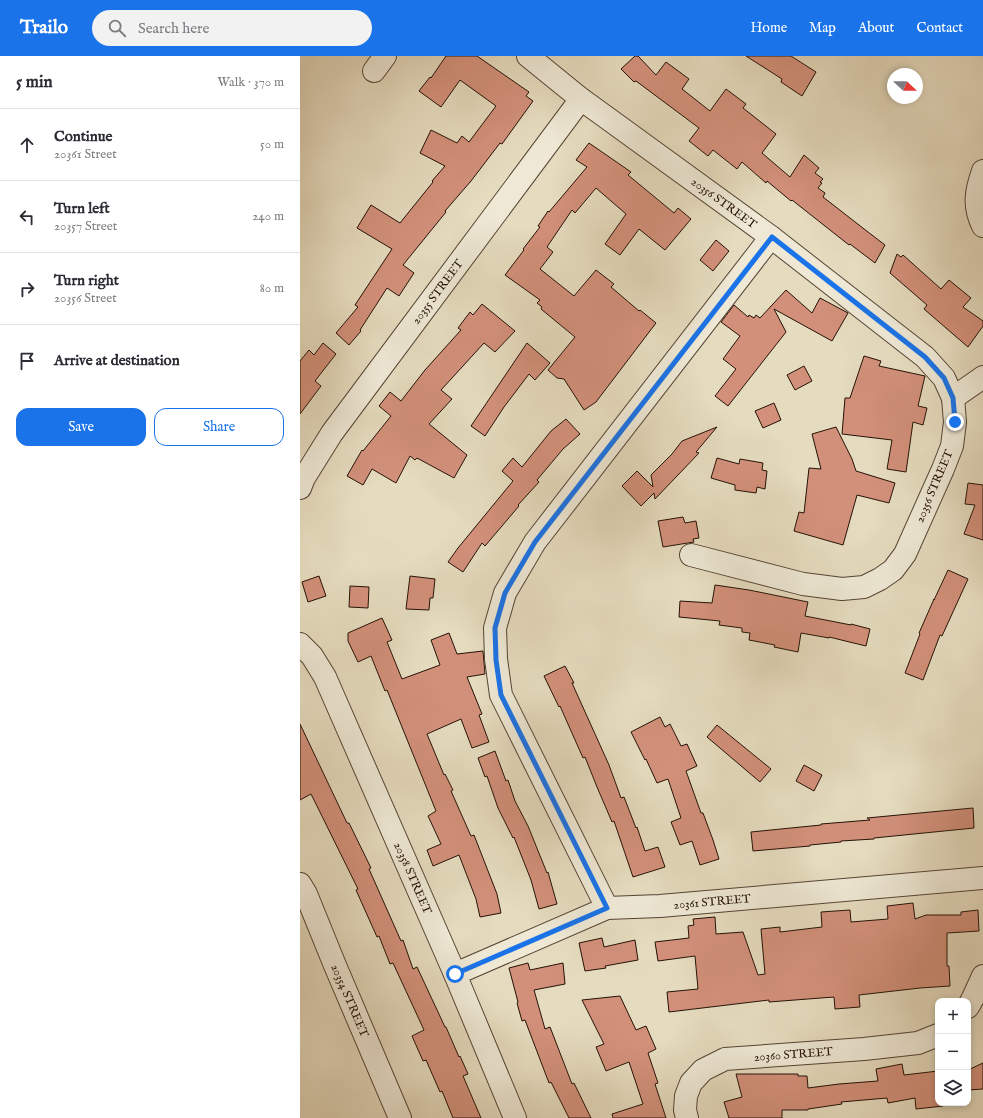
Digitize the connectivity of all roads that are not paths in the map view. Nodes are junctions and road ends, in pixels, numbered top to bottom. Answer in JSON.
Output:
{"nodes":[{"id":1,"x":528,"y":56,"type":"edge"},
{"id":2,"x":581,"y":99,"type":"junction"},
{"id":3,"x":983,"y":171,"type":"edge"},
{"id":4,"x":983,"y":226,"type":"edge"},
{"id":5,"x":772,"y":237,"type":"junction"},
{"id":6,"x":983,"y":377,"type":"edge"},
{"id":7,"x":953,"y":398,"type":"junction"},
{"id":8,"x":300,"y":488,"type":"edge"},
{"id":9,"x":691,"y":555,"type":"dead end"},
{"id":10,"x":300,"y":644,"type":"edge"},
{"id":11,"x":983,"y":878,"type":"edge"},
{"id":12,"x":300,"y":884,"type":"edge"},
{"id":13,"x":607,"y":908,"type":"junction"},
{"id":14,"x":455,"y":974,"type":"junction"},
{"id":15,"x":983,"y":976,"type":"edge"},
{"id":16,"x":971,"y":1002,"type":"edge"},
{"id":17,"x":935,"y":1036,"type":"edge"},
{"id":18,"x":400,"y":1118,"type":"edge"},
{"id":19,"x":514,"y":1118,"type":"edge"},
{"id":20,"x":687,"y":1118,"type":"edge"}],
"edges":[{"from":1,"to":2,"type":"street","name":"20356 STREET"},
{"from":2,"to":5,"type":"street","name":"20356 STREET"},
{"from":2,"to":8,"type":"street","name":"20355 STREET"},
{"from":3,"to":4,"type":"street"},
{"from":5,"to":7,"type":"street","name":"20356 STREET"},
{"from":5,"to":13,"type":"street"},
{"from":6,"to":7,"type":"street"},
{"from":7,"to":9,"type":"street","name":"20356 STREET"},
{"from":10,"to":14,"type":"street","name":"20358 STREET"},
{"from":11,"to":13,"type":"street","name":"20361 STREET"},
{"from":12,"to":18,"type":"street","name":"20354 STREET"},
{"from":13,"to":14,"type":"street","name":"20361 STREET"},
{"from":14,"to":19,"type":"street","name":"20358 STREET"},
{"from":15,"to":16,"type":"street"},
{"from":17,"to":20,"type":"street","name":"20360 STREET"}]}
